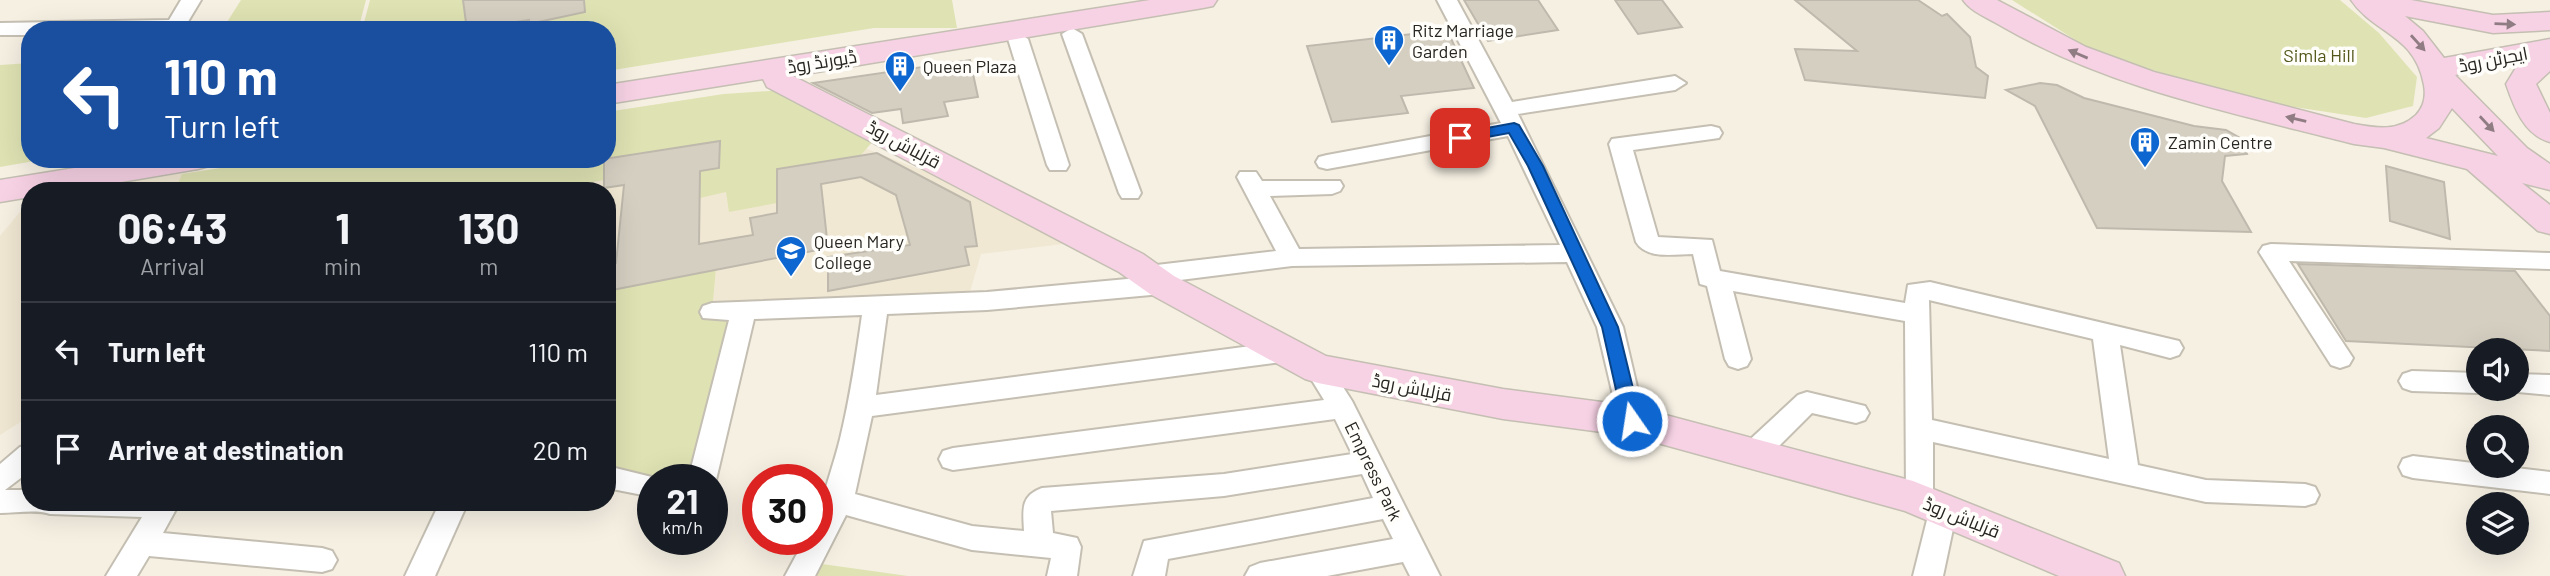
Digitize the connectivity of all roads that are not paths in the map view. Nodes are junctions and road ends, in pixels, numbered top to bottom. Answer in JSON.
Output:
{"nodes":[{"id":1,"x":191,"y":0,"type":"edge"},
{"id":2,"x":1136,"y":0,"type":"edge"},
{"id":3,"x":1203,"y":0,"type":"edge"},
{"id":4,"x":1447,"y":0,"type":"edge"},
{"id":5,"x":1978,"y":0,"type":"edge"},
{"id":6,"x":2365,"y":0,"type":"edge"},
{"id":7,"x":178,"y":21,"type":"edge"},
{"id":8,"x":2550,"y":21,"type":"edge"},
{"id":9,"x":0,"y":29,"type":"edge"},
{"id":10,"x":21,"y":29,"type":"edge"},
{"id":11,"x":1072,"y":34,"type":"dead end"},
{"id":12,"x":1018,"y":38,"type":"dead end"},
{"id":13,"x":2546,"y":49,"type":"edge"},
{"id":14,"x":778,"y":68,"type":"junction"},
{"id":15,"x":2438,"y":73,"type":"junction"},
{"id":16,"x":616,"y":81,"type":"edge"},
{"id":17,"x":1675,"y":83,"type":"dead end"},
{"id":18,"x":616,"y":94,"type":"edge"},
{"id":19,"x":1508,"y":119,"type":"junction"},
{"id":20,"x":1711,"y":134,"type":"dead end"},
{"id":21,"x":2384,"y":138,"type":"junction"},
{"id":22,"x":2549,"y":158,"type":"edge"},
{"id":23,"x":2471,"y":159,"type":"junction"},
{"id":24,"x":1327,"y":162,"type":"dead end"},
{"id":25,"x":1058,"y":165,"type":"dead end"},
{"id":26,"x":58,"y":168,"type":"edge"},
{"id":27,"x":142,"y":168,"type":"edge"},
{"id":28,"x":0,"y":178,"type":"edge"},
{"id":29,"x":56,"y":182,"type":"edge"},
{"id":30,"x":1332,"y":186,"type":"dead end"},
{"id":31,"x":21,"y":188,"type":"edge"},
{"id":32,"x":0,"y":191,"type":"edge"},
{"id":33,"x":1130,"y":193,"type":"dead end"},
{"id":34,"x":2550,"y":223,"type":"edge"},
{"id":35,"x":1576,"y":253,"type":"junction"},
{"id":36,"x":1292,"y":258,"type":"junction"},
{"id":37,"x":2550,"y":261,"type":"edge"},
{"id":38,"x":1155,"y":280,"type":"junction"},
{"id":39,"x":1718,"y":280,"type":"junction"},
{"id":40,"x":876,"y":305,"type":"junction"},
{"id":41,"x":744,"y":311,"type":"junction"},
{"id":42,"x":712,"y":312,"type":"dead end"},
{"id":43,"x":1917,"y":314,"type":"junction"},
{"id":44,"x":2105,"y":332,"type":"junction"},
{"id":45,"x":2170,"y":348,"type":"dead end"},
{"id":46,"x":1281,"y":352,"type":"junction"},
{"id":47,"x":2340,"y":358,"type":"dead end"},
{"id":48,"x":1738,"y":359,"type":"dead end"},
{"id":49,"x":1318,"y":369,"type":"junction"},
{"id":50,"x":2412,"y":381,"type":"dead end"},
{"id":51,"x":2466,"y":383,"type":"edge"},
{"id":52,"x":2529,"y":384,"type":"edge"},
{"id":53,"x":2550,"y":385,"type":"edge"},
{"id":54,"x":861,"y":407,"type":"junction"},
{"id":55,"x":1343,"y":408,"type":"junction"},
{"id":56,"x":1856,"y":413,"type":"dead end"},
{"id":57,"x":1632,"y":421,"type":"junction"},
{"id":58,"x":1919,"y":428,"type":"junction"},
{"id":59,"x":1753,"y":453,"type":"junction"},
{"id":60,"x":953,"y":459,"type":"dead end"},
{"id":61,"x":21,"y":462,"type":"edge"},
{"id":62,"x":1369,"y":462,"type":"junction"},
{"id":63,"x":706,"y":464,"type":"edge"},
{"id":64,"x":2413,"y":467,"type":"dead end"},
{"id":65,"x":2125,"y":473,"type":"junction"},
{"id":66,"x":616,"y":479,"type":"edge"},
{"id":67,"x":0,"y":480,"type":"edge"},
{"id":68,"x":637,"y":483,"type":"edge"},
{"id":69,"x":2550,"y":483,"type":"edge"},
{"id":70,"x":2305,"y":495,"type":"dead end"},
{"id":71,"x":0,"y":501,"type":"edge"},
{"id":72,"x":839,"y":501,"type":"junction"},
{"id":73,"x":21,"y":502,"type":"edge"},
{"id":74,"x":1931,"y":505,"type":"junction"},
{"id":75,"x":1391,"y":506,"type":"junction"},
{"id":76,"x":161,"y":511,"type":"edge"},
{"id":77,"x":450,"y":511,"type":"edge"},
{"id":78,"x":144,"y":543,"type":"junction"},
{"id":79,"x":1039,"y":545,"type":"junction"},
{"id":80,"x":1412,"y":548,"type":"junction"},
{"id":81,"x":321,"y":560,"type":"dead end"},
{"id":82,"x":121,"y":576,"type":"edge"},
{"id":83,"x":420,"y":576,"type":"edge"},
{"id":84,"x":800,"y":576,"type":"edge"},
{"id":85,"x":1062,"y":576,"type":"edge"},
{"id":86,"x":1148,"y":576,"type":"edge"},
{"id":87,"x":1260,"y":576,"type":"edge"},
{"id":88,"x":1426,"y":576,"type":"edge"},
{"id":89,"x":1928,"y":576,"type":"edge"},
{"id":90,"x":2104,"y":576,"type":"edge"}],
"edges":[{"from":1,"to":7,"type":"street"},
{"from":2,"to":16,"type":"main road","name":"ڈیورنڈ روڈ"},
{"from":3,"to":14,"type":"main road","name":"ڈیورنڈ روڈ"},
{"from":4,"to":19,"type":"street"},
{"from":21,"to":5,"type":"main road","one_way":true},
{"from":6,"to":8,"type":"main road","one_way":true},
{"from":6,"to":15,"type":"main road","one_way":true},
{"from":9,"to":10,"type":"street"},
{"from":11,"to":33,"type":"street"},
{"from":12,"to":25,"type":"street"},
{"from":13,"to":15,"type":"main road","name":"ایجرٹن روڈ"},
{"from":13,"to":22,"type":"main road"},
{"from":14,"to":18,"type":"main road","name":"ڈیورنڈ روڈ"},
{"from":14,"to":38,"type":"main road","name":"قزلباش روڈ"},
{"from":15,"to":21,"type":"main road"},
{"from":15,"to":22,"type":"main road","one_way":true},
{"from":17,"to":19,"type":"street"},
{"from":19,"to":24,"type":"street"},
{"from":19,"to":35,"type":"street"},
{"from":20,"to":39,"type":"street"},
{"from":21,"to":23,"type":"main road"},
{"from":22,"to":23,"type":"main road"},
{"from":23,"to":34,"type":"main road"},
{"from":26,"to":28,"type":"main road"},
{"from":27,"to":29,"type":"main road"},
{"from":30,"to":36,"type":"street"},
{"from":31,"to":32,"type":"main road"},
{"from":35,"to":36,"type":"street"},
{"from":35,"to":57,"type":"street"},
{"from":36,"to":38,"type":"street"},
{"from":37,"to":47,"type":"street"},
{"from":38,"to":40,"type":"street"},
{"from":38,"to":46,"type":"main road","name":"قزلباش روڈ"},
{"from":39,"to":43,"type":"street"},
{"from":39,"to":48,"type":"street"},
{"from":40,"to":41,"type":"street"},
{"from":40,"to":54,"type":"street"},
{"from":41,"to":42,"type":"street"},
{"from":41,"to":63,"type":"street"},
{"from":43,"to":44,"type":"street"},
{"from":43,"to":58,"type":"street"},
{"from":44,"to":45,"type":"street"},
{"from":44,"to":65,"type":"street"},
{"from":46,"to":49,"type":"main road","name":"قزلباش روڈ"},
{"from":46,"to":54,"type":"street"},
{"from":49,"to":55,"type":"street","name":"Empress Park"},
{"from":49,"to":57,"type":"main road","name":"قزلباش روڈ"},
{"from":50,"to":51,"type":"street"},
{"from":52,"to":53,"type":"street"},
{"from":54,"to":72,"type":"street"},
{"from":55,"to":60,"type":"street"},
{"from":55,"to":62,"type":"street","name":"Empress Park"},
{"from":56,"to":59,"type":"street"},
{"from":57,"to":59,"type":"main road","name":"قزلباش روڈ"},
{"from":58,"to":65,"type":"street"},
{"from":58,"to":74,"type":"street"},
{"from":59,"to":74,"type":"main road","name":"قزلباش روڈ"},
{"from":61,"to":67,"type":"street"},
{"from":62,"to":75,"type":"street","name":"Empress Park"},
{"from":62,"to":79,"type":"street"},
{"from":64,"to":69,"type":"street"},
{"from":65,"to":70,"type":"street"},
{"from":66,"to":68,"type":"street"},
{"from":71,"to":73,"type":"street"},
{"from":72,"to":79,"type":"street"},
{"from":72,"to":84,"type":"street"},
{"from":74,"to":89,"type":"street"},
{"from":74,"to":90,"type":"main road","name":"قزلباش روڈ"},
{"from":75,"to":80,"type":"street","name":"Empress Park"},
{"from":75,"to":86,"type":"street"},
{"from":76,"to":78,"type":"street"},
{"from":77,"to":83,"type":"street"},
{"from":78,"to":81,"type":"street"},
{"from":78,"to":82,"type":"street"},
{"from":79,"to":85,"type":"street"},
{"from":80,"to":87,"type":"street"},
{"from":80,"to":88,"type":"street","name":"Empress Park"}]}
